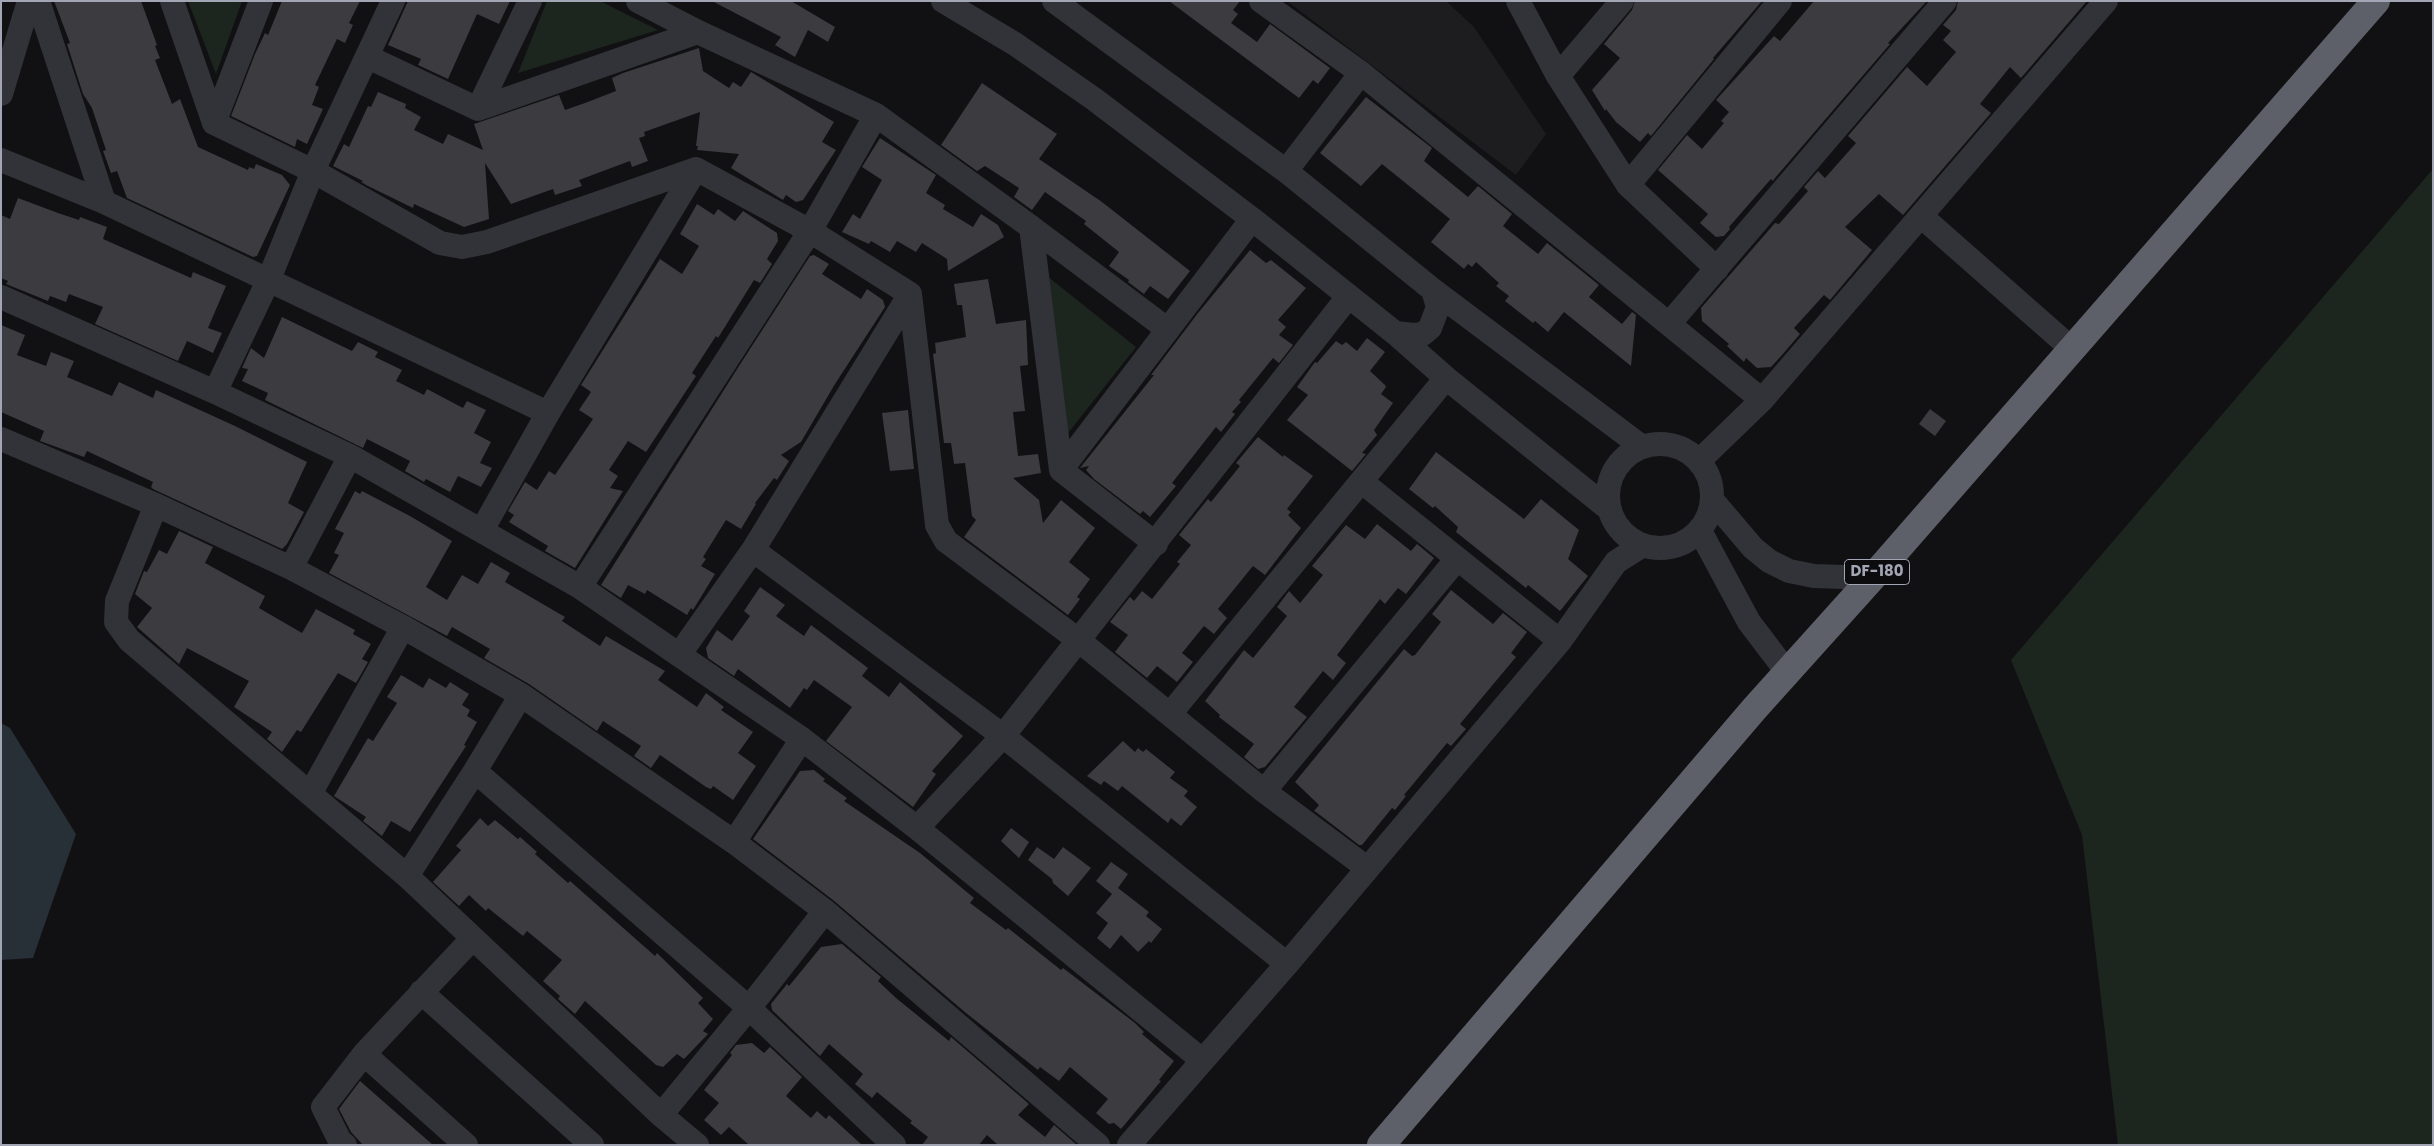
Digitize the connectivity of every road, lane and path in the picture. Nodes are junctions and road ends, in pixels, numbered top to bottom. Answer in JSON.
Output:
{"nodes":[{"id":1,"x":29,"y":1,"type":"edge"},
{"id":2,"x":38,"y":1,"type":"edge"},
{"id":3,"x":172,"y":1,"type":"edge"},
{"id":4,"x":261,"y":1,"type":"edge"},
{"id":5,"x":393,"y":1,"type":"edge"},
{"id":6,"x":530,"y":1,"type":"edge"},
{"id":7,"x":638,"y":1,"type":"edge"},
{"id":8,"x":943,"y":1,"type":"edge"},
{"id":9,"x":1054,"y":1,"type":"edge"},
{"id":10,"x":1261,"y":1,"type":"edge"},
{"id":11,"x":1518,"y":1,"type":"edge"},
{"id":12,"x":1780,"y":1,"type":"edge"},
{"id":13,"x":1945,"y":1,"type":"edge"},
{"id":14,"x":2106,"y":1,"type":"edge"},
{"id":15,"x":2376,"y":1,"type":"edge"},
{"id":16,"x":1613,"y":4,"type":"edge"},
{"id":17,"x":698,"y":32,"type":"junction"},
{"id":18,"x":368,"y":57,"type":"junction"},
{"id":19,"x":1361,"y":73,"type":"junction"},
{"id":20,"x":1558,"y":76,"type":"junction"},
{"id":21,"x":1,"y":94,"type":"edge"},
{"id":22,"x":478,"y":109,"type":"junction"},
{"id":23,"x":876,"y":116,"type":"junction"},
{"id":24,"x":214,"y":123,"type":"junction"},
{"id":25,"x":1,"y":160,"type":"edge"},
{"id":26,"x":696,"y":168,"type":"junction"},
{"id":27,"x":313,"y":171,"type":"junction"},
{"id":28,"x":1286,"y":171,"type":"junction"},
{"id":29,"x":1628,"y":185,"type":"junction"},
{"id":30,"x":104,"y":202,"type":"junction"},
{"id":31,"x":1921,"y":216,"type":"junction"},
{"id":32,"x":1252,"y":219,"type":"junction"},
{"id":33,"x":1031,"y":227,"type":"junction"},
{"id":34,"x":810,"y":231,"type":"junction"},
{"id":35,"x":1718,"y":269,"type":"junction"},
{"id":36,"x":269,"y":279,"type":"junction"},
{"id":37,"x":1433,"y":290,"type":"junction"},
{"id":38,"x":910,"y":294,"type":"junction"},
{"id":39,"x":1,"y":297,"type":"edge"},
{"id":40,"x":1348,"y":297,"type":"junction"},
{"id":41,"x":1669,"y":324,"type":"junction"},
{"id":42,"x":1167,"y":329,"type":"junction"},
{"id":43,"x":1395,"y":333,"type":"junction"},
{"id":44,"x":2072,"y":350,"type":"junction"},
{"id":45,"x":1446,"y":378,"type":"junction"},
{"id":46,"x":215,"y":392,"type":"junction"},
{"id":47,"x":1762,"y":400,"type":"junction"},
{"id":48,"x":548,"y":413,"type":"junction"},
{"id":49,"x":1,"y":439,"type":"edge"},
{"id":50,"x":1641,"y":446,"type":"junction"},
{"id":51,"x":350,"y":456,"type":"junction"},
{"id":52,"x":1700,"y":460,"type":"junction"},
{"id":53,"x":1062,"y":470,"type":"junction"},
{"id":54,"x":1362,"y":482,"type":"junction"},
{"id":55,"x":1713,"y":501,"type":"junction"},
{"id":56,"x":156,"y":505,"type":"junction"},
{"id":57,"x":1616,"y":520,"type":"junction"},
{"id":58,"x":482,"y":530,"type":"junction"},
{"id":59,"x":1700,"y":531,"type":"junction"},
{"id":60,"x":1156,"y":544,"type":"junction"},
{"id":61,"x":1643,"y":545,"type":"junction"},
{"id":62,"x":753,"y":550,"type":"junction"},
{"id":63,"x":1458,"y":559,"type":"junction"},
{"id":64,"x":1616,"y":562,"type":"junction"},
{"id":65,"x":291,"y":568,"type":"junction"},
{"id":66,"x":1872,"y":578,"type":"junction"},
{"id":67,"x":580,"y":586,"type":"junction"},
{"id":68,"x":403,"y":628,"type":"junction"},
{"id":69,"x":1077,"y":639,"type":"junction"},
{"id":70,"x":1560,"y":641,"type":"junction"},
{"id":71,"x":679,"y":655,"type":"junction"},
{"id":72,"x":1787,"y":672,"type":"junction"},
{"id":73,"x":521,"y":695,"type":"junction"},
{"id":74,"x":1170,"y":714,"type":"junction"},
{"id":75,"x":1003,"y":736,"type":"junction"},
{"id":76,"x":802,"y":739,"type":"junction"},
{"id":77,"x":475,"y":771,"type":"junction"},
{"id":78,"x":1264,"y":791,"type":"junction"},
{"id":79,"x":310,"y":794,"type":"junction"},
{"id":80,"x":917,"y":828,"type":"junction"},
{"id":81,"x":734,"y":842,"type":"junction"},
{"id":82,"x":1366,"y":868,"type":"junction"},
{"id":83,"x":407,"y":876,"type":"junction"},
{"id":84,"x":825,"y":911,"type":"junction"},
{"id":85,"x":472,"y":939,"type":"junction"},
{"id":86,"x":1287,"y":964,"type":"junction"},
{"id":87,"x":421,"y":992,"type":"junction"},
{"id":88,"x":749,"y":1008,"type":"junction"},
{"id":89,"x":364,"y":1054,"type":"junction"},
{"id":90,"x":1202,"y":1060,"type":"junction"},
{"id":91,"x":660,"y":1115,"type":"junction"},
{"id":92,"x":345,"y":1145,"type":"edge"},
{"id":93,"x":466,"y":1145,"type":"edge"},
{"id":94,"x":592,"y":1145,"type":"edge"},
{"id":95,"x":697,"y":1145,"type":"edge"},
{"id":96,"x":894,"y":1145,"type":"edge"},
{"id":97,"x":1098,"y":1145,"type":"edge"},
{"id":98,"x":1129,"y":1145,"type":"edge"},
{"id":99,"x":1381,"y":1145,"type":"edge"}],
"edges":[{"from":1,"to":21,"type":"street"},
{"from":2,"to":30,"type":"street"},
{"from":3,"to":24,"type":"street"},
{"from":4,"to":24,"type":"street"},
{"from":5,"to":18,"type":"street"},
{"from":6,"to":22,"type":"street"},
{"from":7,"to":17,"type":"street"},
{"from":8,"to":32,"type":"street"},
{"from":9,"to":28,"type":"street"},
{"from":10,"to":19,"type":"street"},
{"from":11,"to":20,"type":"street"},
{"from":12,"to":29,"type":"street"},
{"from":13,"to":35,"type":"street"},
{"from":14,"to":31,"type":"street"},
{"from":15,"to":44,"type":"highway","number":"DF-180"},
{"from":16,"to":20,"type":"street"},
{"from":17,"to":22,"type":"street"},
{"from":17,"to":23,"type":"street"},
{"from":18,"to":22,"type":"street"},
{"from":18,"to":27,"type":"street"},
{"from":19,"to":28,"type":"street"},
{"from":19,"to":41,"type":"street"},
{"from":20,"to":29,"type":"street"},
{"from":23,"to":33,"type":"street"},
{"from":23,"to":34,"type":"street"},
{"from":24,"to":27,"type":"street"},
{"from":25,"to":30,"type":"street"},
{"from":26,"to":27,"type":"street"},
{"from":26,"to":34,"type":"street"},
{"from":26,"to":48,"type":"street"},
{"from":27,"to":36,"type":"street"},
{"from":28,"to":37,"type":"street"},
{"from":29,"to":35,"type":"street"},
{"from":30,"to":36,"type":"street"},
{"from":31,"to":44,"type":"street"},
{"from":31,"to":47,"type":"street"},
{"from":32,"to":40,"type":"street"},
{"from":32,"to":42,"type":"street"},
{"from":33,"to":42,"type":"street"},
{"from":33,"to":53,"type":"street"},
{"from":34,"to":38,"type":"street"},
{"from":34,"to":67,"type":"street"},
{"from":35,"to":41,"type":"street"},
{"from":36,"to":46,"type":"street"},
{"from":36,"to":48,"type":"street"},
{"from":37,"to":43,"type":"street"},
{"from":37,"to":50,"type":"street"},
{"from":38,"to":62,"type":"street"},
{"from":38,"to":69,"type":"street"},
{"from":39,"to":46,"type":"street"},
{"from":40,"to":43,"type":"street"},
{"from":40,"to":60,"type":"street"},
{"from":41,"to":47,"type":"street"},
{"from":42,"to":53,"type":"street"},
{"from":43,"to":45,"type":"street"},
{"from":44,"to":66,"type":"highway","number":"DF-180"},
{"from":45,"to":54,"type":"street"},
{"from":45,"to":57,"type":"street"},
{"from":46,"to":51,"type":"street"},
{"from":47,"to":52,"type":"street"},
{"from":48,"to":58,"type":"street"},
{"from":49,"to":56,"type":"street"},
{"from":50,"to":52,"type":"street"},
{"from":50,"to":57,"type":"street"},
{"from":51,"to":58,"type":"street"},
{"from":51,"to":65,"type":"street"},
{"from":52,"to":55,"type":"street"},
{"from":53,"to":60,"type":"street"},
{"from":54,"to":63,"type":"street"},
{"from":54,"to":74,"type":"street"},
{"from":55,"to":59,"type":"street"},
{"from":55,"to":66,"type":"street"},
{"from":56,"to":65,"type":"street"},
{"from":56,"to":79,"type":"street"},
{"from":57,"to":61,"type":"street"},
{"from":57,"to":64,"type":"street"},
{"from":58,"to":67,"type":"street"},
{"from":59,"to":61,"type":"street"},
{"from":59,"to":72,"type":"street"},
{"from":60,"to":69,"type":"street"},
{"from":61,"to":64,"type":"street"},
{"from":62,"to":71,"type":"street"},
{"from":62,"to":75,"type":"street"},
{"from":63,"to":70,"type":"street"},
{"from":63,"to":78,"type":"street"},
{"from":64,"to":70,"type":"street"},
{"from":65,"to":68,"type":"street"},
{"from":66,"to":72,"type":"highway","number":"DF-180"},
{"from":67,"to":71,"type":"street"},
{"from":68,"to":73,"type":"street"},
{"from":68,"to":79,"type":"street"},
{"from":69,"to":74,"type":"street"},
{"from":69,"to":75,"type":"street"},
{"from":70,"to":82,"type":"street"},
{"from":71,"to":76,"type":"street"},
{"from":72,"to":99,"type":"highway","number":"DF-180"},
{"from":73,"to":77,"type":"street"},
{"from":73,"to":81,"type":"street"},
{"from":74,"to":78,"type":"street"},
{"from":75,"to":80,"type":"street"},
{"from":75,"to":86,"type":"street"},
{"from":76,"to":80,"type":"street"},
{"from":76,"to":81,"type":"street"},
{"from":77,"to":83,"type":"street"},
{"from":77,"to":88,"type":"street"},
{"from":78,"to":82,"type":"street"},
{"from":79,"to":83,"type":"street"},
{"from":80,"to":90,"type":"street"},
{"from":81,"to":84,"type":"street"},
{"from":82,"to":86,"type":"street"},
{"from":83,"to":85,"type":"street"},
{"from":84,"to":88,"type":"street"},
{"from":84,"to":97,"type":"street"},
{"from":85,"to":87,"type":"street"},
{"from":85,"to":91,"type":"street"},
{"from":86,"to":90,"type":"street"},
{"from":87,"to":89,"type":"street"},
{"from":87,"to":94,"type":"street"},
{"from":88,"to":91,"type":"street"},
{"from":88,"to":96,"type":"street"},
{"from":89,"to":92,"type":"street"},
{"from":89,"to":93,"type":"street"},
{"from":90,"to":98,"type":"street"},
{"from":91,"to":95,"type":"street"}]}
